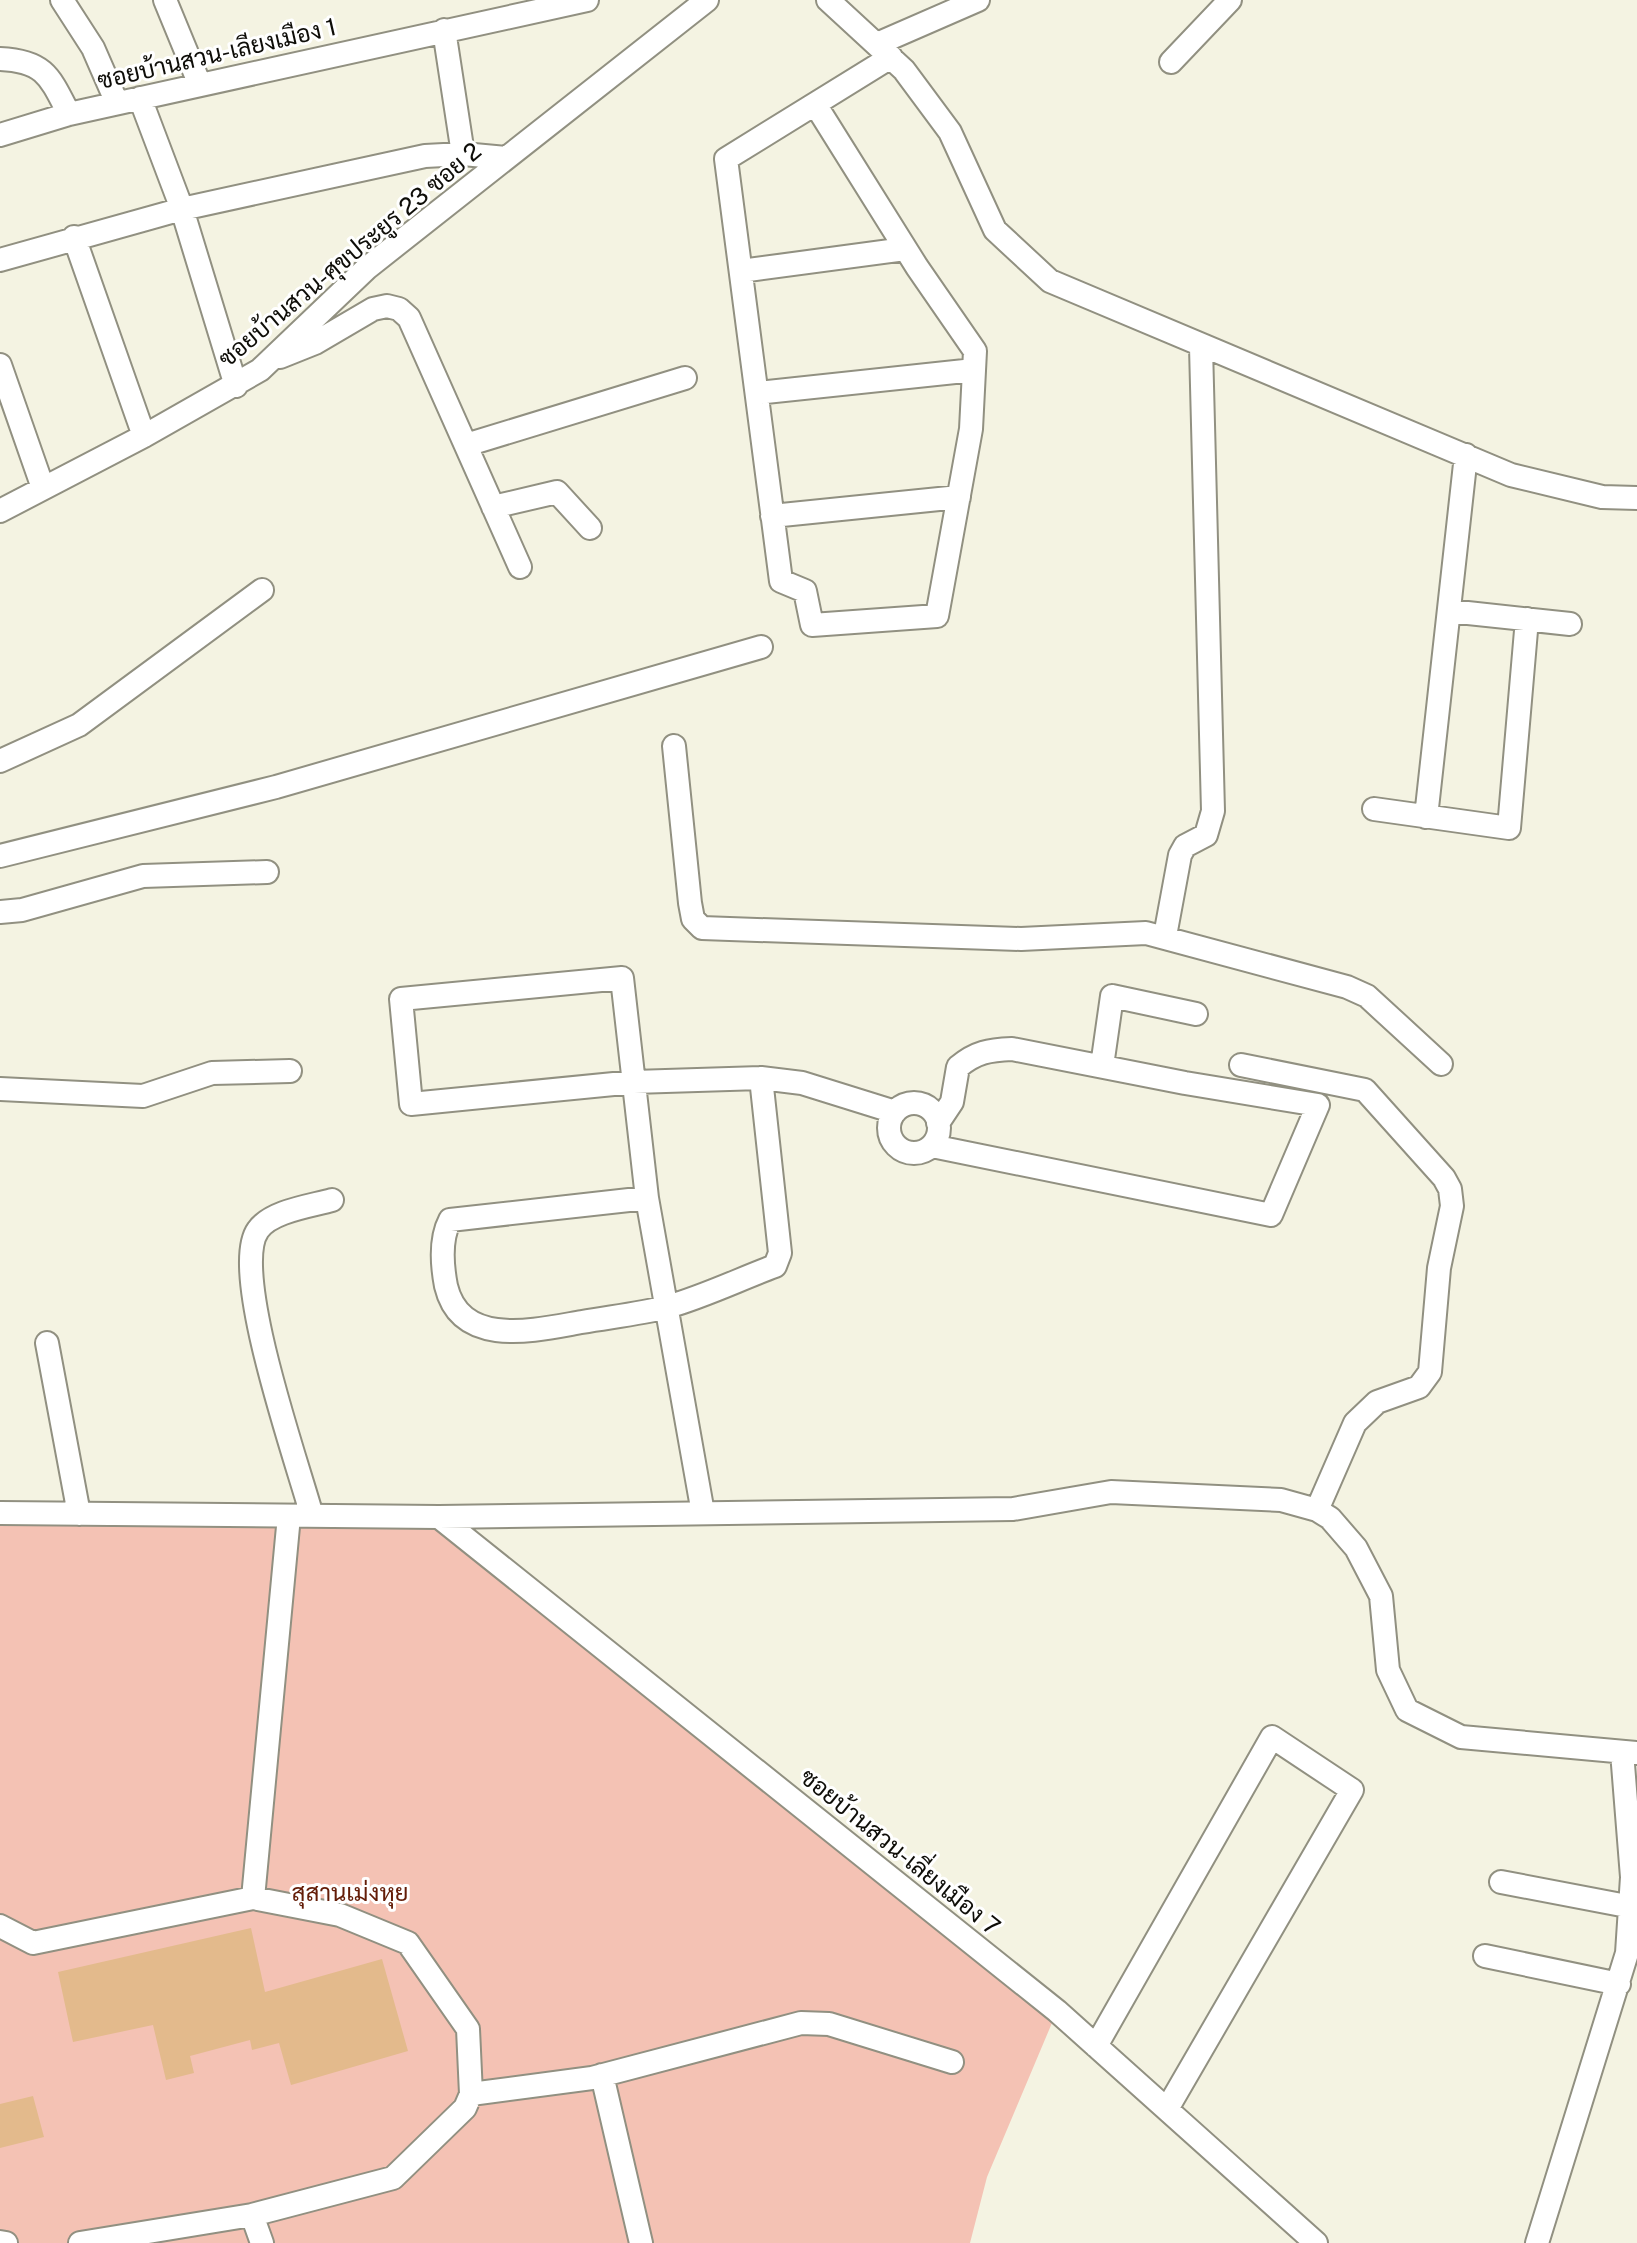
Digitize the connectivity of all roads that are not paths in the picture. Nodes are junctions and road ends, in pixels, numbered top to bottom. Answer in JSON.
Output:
{"nodes":[{"id":1,"x":62,"y":0,"type":"edge"},
{"id":2,"x":165,"y":0,"type":"edge"},
{"id":3,"x":587,"y":0,"type":"edge"},
{"id":4,"x":707,"y":0,"type":"edge"},
{"id":5,"x":828,"y":0,"type":"edge"},
{"id":6,"x":978,"y":0,"type":"edge"},
{"id":7,"x":1230,"y":0,"type":"edge"},
{"id":8,"x":444,"y":30,"type":"junction"},
{"id":9,"x":884,"y":50,"type":"junction"},
{"id":10,"x":0,"y":59,"type":"edge"},
{"id":11,"x":1171,"y":62,"type":"dead end"},
{"id":12,"x":200,"y":85,"type":"junction"},
{"id":13,"x":140,"y":98,"type":"junction"},
{"id":14,"x":117,"y":103,"type":"junction"},
{"id":15,"x":815,"y":104,"type":"junction"},
{"id":16,"x":69,"y":114,"type":"junction"},
{"id":17,"x":0,"y":135,"type":"edge"},
{"id":18,"x":463,"y":154,"type":"junction"},
{"id":19,"x":506,"y":158,"type":"junction"},
{"id":20,"x":182,"y":209,"type":"junction"},
{"id":21,"x":74,"y":237,"type":"junction"},
{"id":22,"x":905,"y":249,"type":"junction"},
{"id":23,"x":0,"y":260,"type":"edge"},
{"id":24,"x":741,"y":271,"type":"junction"},
{"id":25,"x":1201,"y":347,"type":"junction"},
{"id":26,"x":271,"y":360,"type":"junction"},
{"id":27,"x":0,"y":365,"type":"edge"},
{"id":28,"x":974,"y":370,"type":"junction"},
{"id":29,"x":685,"y":378,"type":"dead end"},
{"id":30,"x":236,"y":386,"type":"junction"},
{"id":31,"x":757,"y":393,"type":"junction"},
{"id":32,"x":144,"y":436,"type":"junction"},
{"id":33,"x":466,"y":445,"type":"junction"},
{"id":34,"x":1466,"y":455,"type":"junction"},
{"id":35,"x":43,"y":488,"type":"junction"},
{"id":36,"x":959,"y":497,"type":"junction"},
{"id":37,"x":1637,"y":498,"type":"edge"},
{"id":38,"x":493,"y":507,"type":"junction"},
{"id":39,"x":0,"y":511,"type":"edge"},
{"id":40,"x":772,"y":516,"type":"junction"},
{"id":41,"x":590,"y":528,"type":"dead end"},
{"id":42,"x":520,"y":567,"type":"dead end"},
{"id":43,"x":262,"y":590,"type":"dead end"},
{"id":44,"x":1449,"y":611,"type":"junction"},
{"id":45,"x":1527,"y":619,"type":"junction"},
{"id":46,"x":1570,"y":624,"type":"dead end"},
{"id":47,"x":761,"y":647,"type":"dead end"},
{"id":48,"x":674,"y":746,"type":"dead end"},
{"id":49,"x":0,"y":761,"type":"edge"},
{"id":50,"x":1374,"y":809,"type":"dead end"},
{"id":51,"x":1426,"y":817,"type":"junction"},
{"id":52,"x":0,"y":856,"type":"edge"},
{"id":53,"x":267,"y":872,"type":"dead end"},
{"id":54,"x":0,"y":912,"type":"edge"},
{"id":55,"x":1165,"y":936,"type":"junction"},
{"id":56,"x":1196,"y":1014,"type":"dead end"},
{"id":57,"x":1441,"y":1064,"type":"dead end"},
{"id":58,"x":1241,"y":1065,"type":"dead end"},
{"id":59,"x":1102,"y":1066,"type":"junction"},
{"id":60,"x":290,"y":1071,"type":"dead end"},
{"id":61,"x":761,"y":1078,"type":"junction"},
{"id":62,"x":634,"y":1082,"type":"junction"},
{"id":63,"x":0,"y":1089,"type":"edge"},
{"id":64,"x":895,"y":1112,"type":"junction"},
{"id":65,"x":938,"y":1123,"type":"junction"},
{"id":66,"x":932,"y":1146,"type":"junction"},
{"id":67,"x":647,"y":1198,"type":"junction"},
{"id":68,"x":332,"y":1200,"type":"dead end"},
{"id":69,"x":667,"y":1307,"type":"junction"},
{"id":70,"x":47,"y":1343,"type":"dead end"},
{"id":71,"x":1317,"y":1510,"type":"junction"},
{"id":72,"x":0,"y":1513,"type":"edge"},
{"id":73,"x":703,"y":1513,"type":"junction"},
{"id":74,"x":79,"y":1514,"type":"junction"},
{"id":75,"x":289,"y":1516,"type":"junction"},
{"id":76,"x":312,"y":1516,"type":"junction"},
{"id":77,"x":439,"y":1517,"type":"junction"},
{"id":78,"x":1630,"y":1752,"type":"edge"},
{"id":79,"x":1501,"y":1882,"type":"dead end"},
{"id":80,"x":253,"y":1898,"type":"junction"},
{"id":81,"x":1632,"y":1907,"type":"junction"},
{"id":82,"x":0,"y":1926,"type":"edge"},
{"id":83,"x":1485,"y":1956,"type":"dead end"},
{"id":84,"x":1619,"y":1984,"type":"junction"},
{"id":85,"x":1096,"y":2046,"type":"junction"},
{"id":86,"x":952,"y":2062,"type":"dead end"},
{"id":87,"x":602,"y":2075,"type":"junction"},
{"id":88,"x":471,"y":2094,"type":"junction"},
{"id":89,"x":1167,"y":2109,"type":"junction"},
{"id":90,"x":252,"y":2215,"type":"junction"},
{"id":91,"x":0,"y":2242,"type":"edge"},
{"id":92,"x":6,"y":2243,"type":"edge"},
{"id":93,"x":80,"y":2243,"type":"edge"},
{"id":94,"x":262,"y":2243,"type":"edge"},
{"id":95,"x":641,"y":2243,"type":"edge"},
{"id":96,"x":1316,"y":2243,"type":"edge"},
{"id":97,"x":1537,"y":2243,"type":"edge"}],
"edges":[{"from":1,"to":14,"type":"street"},
{"from":2,"to":12,"type":"street"},
{"from":3,"to":8,"type":"street","name":"ซอยบ้านสวน-เลียงเมือง 1"},
{"from":4,"to":19,"type":"street","name":"ซอยบ้านสวน-ศุขประยูร 23 ซอย 2"},
{"from":5,"to":9,"type":"street"},
{"from":6,"to":9,"type":"street"},
{"from":7,"to":11,"type":"street"},
{"from":8,"to":12,"type":"street","name":"ซอยบ้านสวน-เลียงเมือง 1"},
{"from":8,"to":18,"type":"street"},
{"from":9,"to":15,"type":"street"},
{"from":9,"to":25,"type":"street"},
{"from":10,"to":16,"type":"street"},
{"from":12,"to":13,"type":"street","name":"ซอยบ้านสวน-เลียงเมือง 1"},
{"from":13,"to":14,"type":"street","name":"ซอยบ้านสวน-เลียงเมือง 1"},
{"from":13,"to":20,"type":"street"},
{"from":14,"to":16,"type":"street","name":"ซอยบ้านสวน-เลียงเมือง 1"},
{"from":15,"to":22,"type":"street"},
{"from":15,"to":24,"type":"street"},
{"from":16,"to":17,"type":"street","name":"ซอยบ้านสวน-เลียงเมือง 1"},
{"from":18,"to":19,"type":"street"},
{"from":18,"to":20,"type":"street"},
{"from":19,"to":26,"type":"street","name":"ซอยบ้านสวน-ศุขประยูร 23 ซอย 2"},
{"from":20,"to":21,"type":"street"},
{"from":20,"to":30,"type":"street"},
{"from":21,"to":23,"type":"street"},
{"from":21,"to":32,"type":"street"},
{"from":22,"to":24,"type":"street"},
{"from":22,"to":28,"type":"street"},
{"from":24,"to":31,"type":"street"},
{"from":25,"to":34,"type":"street"},
{"from":25,"to":55,"type":"street"},
{"from":26,"to":30,"type":"street","name":"ซอยบ้านสวน-ศุขประยูร 23 ซอย 2"},
{"from":26,"to":33,"type":"street"},
{"from":27,"to":35,"type":"street"},
{"from":28,"to":31,"type":"street"},
{"from":28,"to":36,"type":"street"},
{"from":29,"to":33,"type":"street"},
{"from":30,"to":32,"type":"street","name":"ซอยบ้านสวน-ศุขประยูร 23 ซอย 2"},
{"from":31,"to":40,"type":"street"},
{"from":32,"to":35,"type":"street","name":"ซอยบ้านสวน-ศุขประยูร 23 ซอย 2"},
{"from":33,"to":38,"type":"street"},
{"from":34,"to":37,"type":"street"},
{"from":34,"to":44,"type":"street"},
{"from":35,"to":39,"type":"street","name":"ซอยบ้านสวน-ศุขประยูร 23 ซอย 2"},
{"from":36,"to":40,"type":"street"},
{"from":36,"to":40,"type":"street"},
{"from":38,"to":41,"type":"street"},
{"from":38,"to":42,"type":"street"},
{"from":43,"to":49,"type":"street"},
{"from":44,"to":45,"type":"street"},
{"from":44,"to":51,"type":"street"},
{"from":45,"to":46,"type":"street"},
{"from":45,"to":51,"type":"street"},
{"from":47,"to":52,"type":"street"},
{"from":48,"to":55,"type":"street"},
{"from":50,"to":51,"type":"street"},
{"from":53,"to":54,"type":"street"},
{"from":55,"to":57,"type":"street"},
{"from":56,"to":59,"type":"street"},
{"from":58,"to":71,"type":"street"},
{"from":59,"to":65,"type":"street"},
{"from":59,"to":66,"type":"street"},
{"from":60,"to":63,"type":"street"},
{"from":61,"to":62,"type":"street"},
{"from":61,"to":64,"type":"street"},
{"from":61,"to":69,"type":"street"},
{"from":62,"to":62,"type":"street"},
{"from":62,"to":67,"type":"street"},
{"from":64,"to":65,"type":"street"},
{"from":64,"to":66,"type":"street"},
{"from":65,"to":66,"type":"street"},
{"from":67,"to":69,"type":"street"},
{"from":67,"to":69,"type":"street"},
{"from":68,"to":76,"type":"street"},
{"from":69,"to":73,"type":"street"},
{"from":70,"to":74,"type":"street"},
{"from":71,"to":73,"type":"street"},
{"from":71,"to":78,"type":"street"},
{"from":72,"to":74,"type":"street"},
{"from":73,"to":77,"type":"street"},
{"from":74,"to":75,"type":"street"},
{"from":75,"to":76,"type":"street"},
{"from":75,"to":80,"type":"street"},
{"from":76,"to":77,"type":"street"},
{"from":77,"to":85,"type":"street","name":"ซอยบ้านสวน-เลี่ยงเมือง 7"},
{"from":78,"to":81,"type":"street"},
{"from":79,"to":81,"type":"street"},
{"from":80,"to":82,"type":"street"},
{"from":80,"to":88,"type":"street"},
{"from":81,"to":84,"type":"street"},
{"from":83,"to":84,"type":"street"},
{"from":84,"to":97,"type":"street"},
{"from":85,"to":89,"type":"street","name":"ซอยบ้านสวน-เลี่ยงเมือง 7"},
{"from":85,"to":89,"type":"street"},
{"from":86,"to":87,"type":"street"},
{"from":87,"to":88,"type":"street"},
{"from":87,"to":95,"type":"street"},
{"from":88,"to":90,"type":"street"},
{"from":89,"to":96,"type":"street","name":"ซอยบ้านสวน-เลี่ยงเมือง 7"},
{"from":90,"to":93,"type":"street"},
{"from":90,"to":94,"type":"street"},
{"from":91,"to":92,"type":"street"}]}
